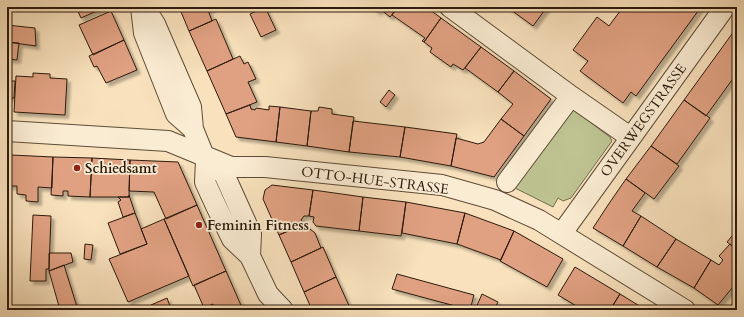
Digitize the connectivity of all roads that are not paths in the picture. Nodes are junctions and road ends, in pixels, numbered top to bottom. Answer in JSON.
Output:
{"nodes":[{"id":1,"x":143,"y":7,"type":"edge"},
{"id":2,"x":450,"y":7,"type":"edge"},
{"id":3,"x":725,"y":7,"type":"edge"},
{"id":4,"x":571,"y":96,"type":"junction"},
{"id":5,"x":7,"y":131,"type":"edge"},
{"id":6,"x":630,"y":137,"type":"junction"},
{"id":7,"x":205,"y":159,"type":"junction"},
{"id":8,"x":507,"y":182,"type":"dead end"},
{"id":9,"x":562,"y":234,"type":"junction"},
{"id":10,"x":267,"y":302,"type":"edge"},
{"id":11,"x":283,"y":310,"type":"edge"},
{"id":12,"x":685,"y":310,"type":"edge"}],
"edges":[{"from":1,"to":7,"type":"street"},
{"from":2,"to":4,"type":"street"},
{"from":3,"to":6,"type":"street","name":"OVERWEGSTRASSE"},
{"from":4,"to":6,"type":"street"},
{"from":4,"to":8,"type":"street"},
{"from":5,"to":7,"type":"street","name":"OTTO-HUE-STRASSE"},
{"from":6,"to":9,"type":"street","name":"OVERWEGSTRASSE"},
{"from":7,"to":9,"type":"street","name":"OTTO-HUE-STRASSE"},
{"from":7,"to":10,"type":"street"},
{"from":9,"to":12,"type":"street","name":"OTTO-HUE-STRASSE"},
{"from":10,"to":11,"type":"street"}]}
